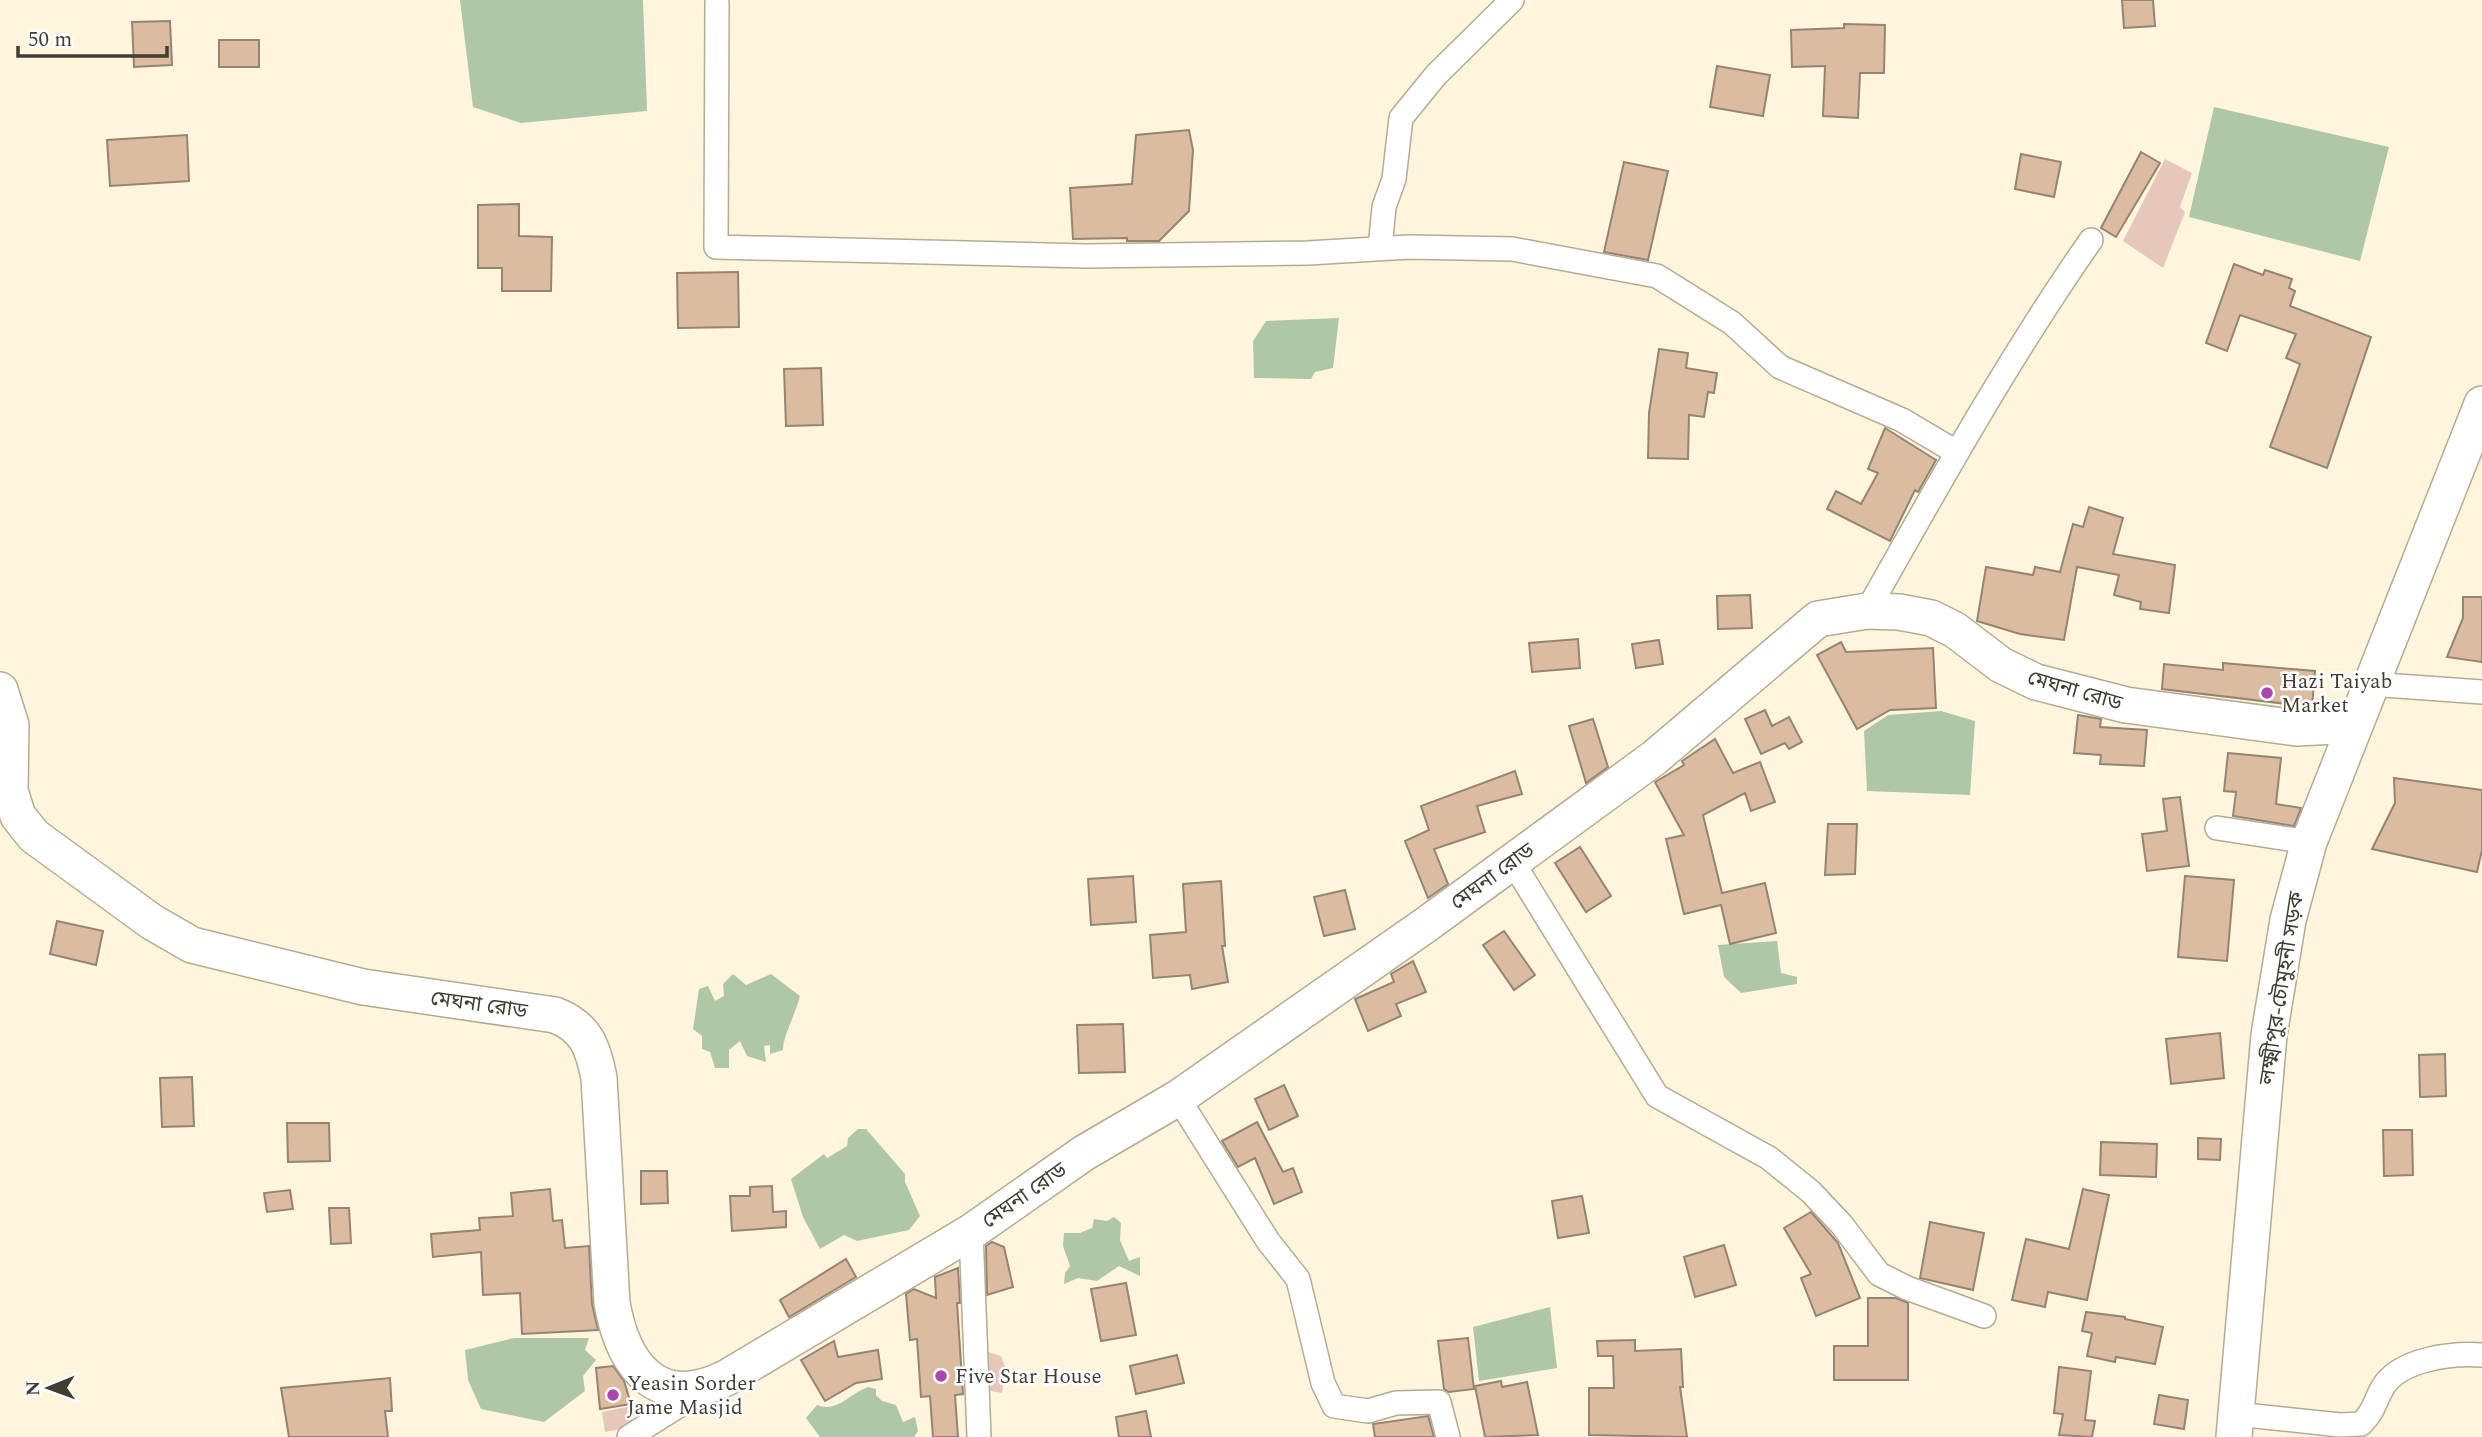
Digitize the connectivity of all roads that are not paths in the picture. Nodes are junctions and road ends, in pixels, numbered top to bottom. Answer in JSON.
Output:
{"nodes":[{"id":1,"x":1512,"y":0,"type":"edge"},
{"id":2,"x":717,"y":3,"type":"dead end"},
{"id":3,"x":2091,"y":240,"type":"dead end"},
{"id":4,"x":1380,"y":248,"type":"junction"},
{"id":5,"x":2482,"y":404,"type":"edge"},
{"id":6,"x":1956,"y":452,"type":"junction"},
{"id":7,"x":1867,"y":611,"type":"junction"},
{"id":8,"x":2371,"y":684,"type":"junction"},
{"id":9,"x":0,"y":690,"type":"edge"},
{"id":10,"x":2482,"y":692,"type":"edge"},
{"id":11,"x":2355,"y":725,"type":"junction"},
{"id":12,"x":2217,"y":828,"type":"dead end"},
{"id":13,"x":2309,"y":842,"type":"junction"},
{"id":14,"x":1512,"y":861,"type":"junction"},
{"id":15,"x":1178,"y":1098,"type":"junction"},
{"id":16,"x":971,"y":1232,"type":"junction"},
{"id":17,"x":1984,"y":1316,"type":"dead end"},
{"id":18,"x":2482,"y":1355,"type":"edge"},
{"id":19,"x":707,"y":1388,"type":"junction"},
{"id":20,"x":2235,"y":1425,"type":"edge"},
{"id":21,"x":629,"y":1437,"type":"edge"},
{"id":22,"x":979,"y":1437,"type":"edge"},
{"id":23,"x":1448,"y":1437,"type":"edge"}],
"edges":[{"from":1,"to":4,"type":"street"},
{"from":2,"to":4,"type":"street"},
{"from":3,"to":6,"type":"street"},
{"from":4,"to":6,"type":"street"},
{"from":5,"to":8,"type":"main road","name":"লক্ষ্মীপুর-চৌমুহনী সড়ক"},
{"from":6,"to":7,"type":"street"},
{"from":7,"to":11,"type":"main road","name":"মেঘনা রোড"},
{"from":7,"to":14,"type":"main road","name":"মেঘনা রোড"},
{"from":8,"to":10,"type":"street"},
{"from":8,"to":11,"type":"main road","name":"লক্ষ্মীপুর-চৌমুহনী সড়ক"},
{"from":9,"to":19,"type":"main road","name":"মেঘনা রোড"},
{"from":11,"to":13,"type":"main road","name":"লক্ষ্মীপুর-চৌমুহনী সড়ক"},
{"from":12,"to":13,"type":"street"},
{"from":13,"to":20,"type":"main road","name":"লক্ষ্মীপুর-চৌমুহনী সড়ক"},
{"from":14,"to":15,"type":"main road","name":"মেঘনা রোড"},
{"from":14,"to":17,"type":"street"},
{"from":15,"to":16,"type":"main road","name":"মেঘনা রোড"},
{"from":15,"to":23,"type":"street"},
{"from":16,"to":19,"type":"main road","name":"মেঘনা রোড"},
{"from":16,"to":22,"type":"street"},
{"from":18,"to":20,"type":"street"},
{"from":19,"to":21,"type":"street"}]}
